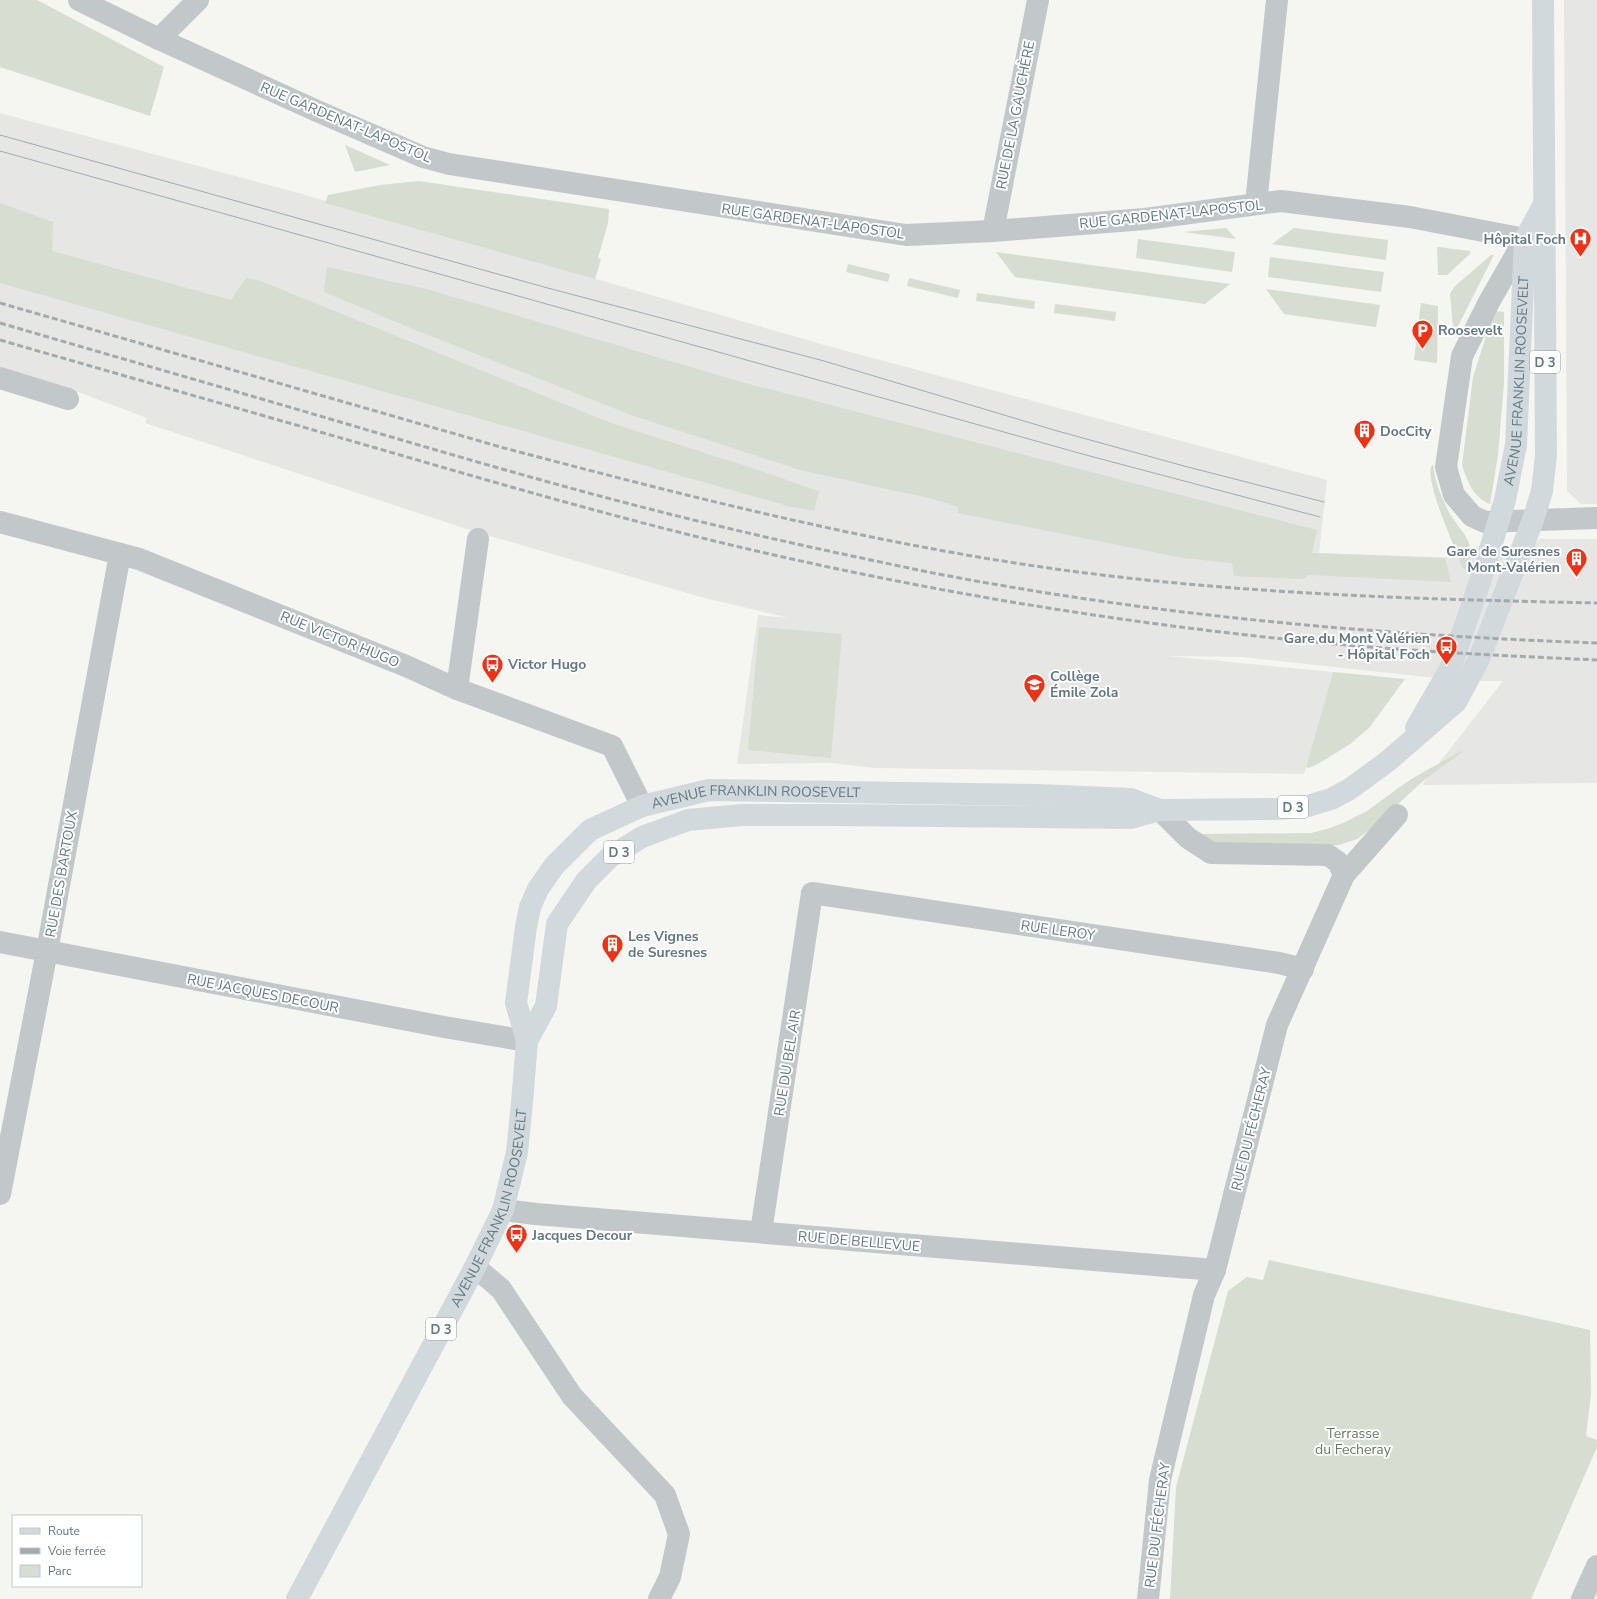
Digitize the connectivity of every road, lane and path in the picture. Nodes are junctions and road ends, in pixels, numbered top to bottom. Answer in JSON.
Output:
{"nodes":[{"id":1,"x":79,"y":0,"type":"edge"},
{"id":2,"x":198,"y":0,"type":"edge"},
{"id":3,"x":1038,"y":0,"type":"edge"},
{"id":4,"x":1277,"y":0,"type":"edge"},
{"id":5,"x":1543,"y":0,"type":"edge"},
{"id":6,"x":159,"y":40,"type":"junction"},
{"id":7,"x":1256,"y":204,"type":"junction"},
{"id":8,"x":1544,"y":204,"type":"junction"},
{"id":9,"x":993,"y":231,"type":"junction"},
{"id":10,"x":1525,"y":239,"type":"junction"},
{"id":11,"x":1544,"y":291,"type":"junction"},
{"id":12,"x":0,"y":378,"type":"edge"},
{"id":13,"x":68,"y":400,"type":"dead end"},
{"id":14,"x":1597,"y":518,"type":"edge"},
{"id":15,"x":1533,"y":520,"type":"junction"},
{"id":16,"x":0,"y":522,"type":"edge"},
{"id":17,"x":1499,"y":522,"type":"junction"},
{"id":18,"x":478,"y":539,"type":"dead end"},
{"id":19,"x":120,"y":554,"type":"junction"},
{"id":20,"x":457,"y":689,"type":"junction"},
{"id":21,"x":1407,"y":745,"type":"junction"},
{"id":22,"x":642,"y":806,"type":"junction"},
{"id":23,"x":1160,"y":810,"type":"junction"},
{"id":24,"x":1397,"y":815,"type":"dead end"},
{"id":25,"x":1344,"y":875,"type":"junction"},
{"id":26,"x":812,"y":893,"type":"joint"},
{"id":27,"x":0,"y":942,"type":"edge"},
{"id":28,"x":47,"y":951,"type":"junction"},
{"id":29,"x":1303,"y":969,"type":"junction"},
{"id":30,"x":527,"y":1041,"type":"junction"},
{"id":31,"x":0,"y":1194,"type":"edge"},
{"id":32,"x":503,"y":1210,"type":"junction"},
{"id":33,"x":761,"y":1232,"type":"junction"},
{"id":34,"x":475,"y":1267,"type":"junction"},
{"id":35,"x":1215,"y":1270,"type":"junction"},
{"id":36,"x":1597,"y":1566,"type":"edge"},
{"id":37,"x":297,"y":1599,"type":"edge"},
{"id":38,"x":659,"y":1599,"type":"edge"},
{"id":39,"x":1148,"y":1599,"type":"edge"},
{"id":40,"x":1582,"y":1599,"type":"edge"}],
"edges":[{"from":1,"to":6,"type":"street","name":"RUE GARDENAT-LAPOSTOL"},
{"from":2,"to":6,"type":"street"},
{"from":3,"to":9,"type":"street","name":"RUE DE LA GAUCHÈRE"},
{"from":4,"to":7,"type":"street"},
{"from":5,"to":8,"type":"main road","name":"AVENUE FRANKLIN ROOSEVELT","number":"D 3"},
{"from":6,"to":9,"type":"street","name":"RUE GARDENAT-LAPOSTOL"},
{"from":7,"to":9,"type":"street","name":"RUE GARDENAT-LAPOSTOL"},
{"from":7,"to":10,"type":"street","name":"RUE GARDENAT-LAPOSTOL"},
{"from":8,"to":10,"type":"main road","name":"AVENUE FRANKLIN ROOSEVELT","number":"D 3"},
{"from":8,"to":11,"type":"main road","name":"AVENUE FRANKLIN ROOSEVELT","number":"D 3"},
{"from":10,"to":11,"type":"street"},
{"from":10,"to":17,"type":"main road","name":"AVENUE FRANKLIN ROOSEVELT","number":"D 3"},
{"from":10,"to":17,"type":"street","name":"AVENUE FRANKLIN ROOSEVELT"},
{"from":11,"to":15,"type":"main road","name":"AVENUE FRANKLIN ROOSEVELT","number":"D 3"},
{"from":12,"to":13,"type":"street"},
{"from":14,"to":15,"type":"street"},
{"from":15,"to":17,"type":"street"},
{"from":15,"to":21,"type":"main road","name":"AVENUE FRANKLIN ROOSEVELT","number":"D 3"},
{"from":16,"to":19,"type":"street","name":"RUE VICTOR HUGO"},
{"from":17,"to":21,"type":"main road","name":"AVENUE FRANKLIN ROOSEVELT","number":"D 3"},
{"from":18,"to":20,"type":"street"},
{"from":19,"to":20,"type":"street","name":"RUE VICTOR HUGO"},
{"from":19,"to":28,"type":"street","name":"RUE DES BARTOUX"},
{"from":20,"to":22,"type":"street","name":"RUE VICTOR HUGO"},
{"from":21,"to":23,"type":"main road","name":"AVENUE FRANKLIN ROOSEVELT","number":"D 3"},
{"from":22,"to":23,"type":"main road","name":"AVENUE FRANKLIN ROOSEVELT","number":"D 3"},
{"from":22,"to":30,"type":"main road","name":"AVENUE FRANKLIN ROOSEVELT","number":"D 3"},
{"from":23,"to":25,"type":"street"},
{"from":23,"to":30,"type":"main road","name":"AVENUE FRANKLIN ROOSEVELT","number":"D 3"},
{"from":24,"to":25,"type":"street","name":"RUE DU FÉCHERAY"},
{"from":25,"to":29,"type":"street","name":"RUE DU FÉCHERAY"},
{"from":26,"to":29,"type":"street","name":"RUE LEROY"},
{"from":26,"to":33,"type":"street","name":"RUE DU BEL AIR"},
{"from":27,"to":28,"type":"street","name":"RUE JACQUES DECOUR"},
{"from":28,"to":30,"type":"street","name":"RUE JACQUES DECOUR"},
{"from":28,"to":31,"type":"street","name":"RUE DES BARTOUX"},
{"from":29,"to":35,"type":"street","name":"RUE DU FÉCHERAY"},
{"from":30,"to":32,"type":"main road","name":"AVENUE FRANKLIN ROOSEVELT","number":"D 3"},
{"from":32,"to":33,"type":"street","name":"RUE DE BELLEVUE"},
{"from":32,"to":34,"type":"main road","name":"AVENUE FRANKLIN ROOSEVELT","number":"D 3"},
{"from":33,"to":35,"type":"street","name":"RUE DE BELLEVUE"},
{"from":34,"to":37,"type":"main road","name":"AVENUE FRANKLIN ROOSEVELT","number":"D 3"},
{"from":34,"to":38,"type":"street"},
{"from":35,"to":39,"type":"street","name":"RUE DU FÉCHERAY"},
{"from":36,"to":40,"type":"street"}]}
